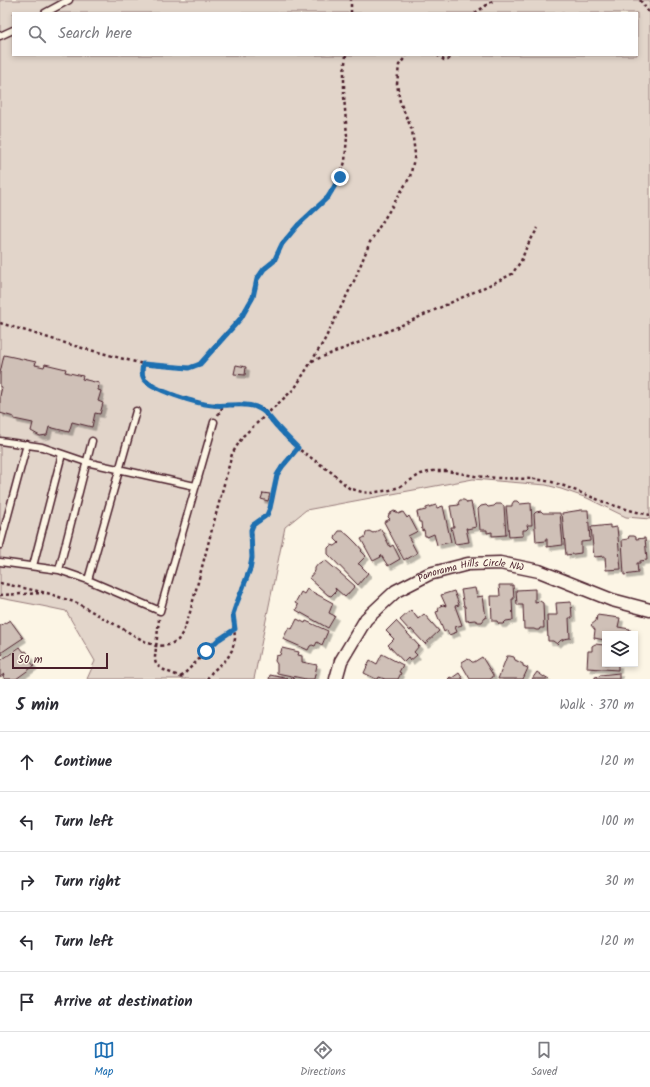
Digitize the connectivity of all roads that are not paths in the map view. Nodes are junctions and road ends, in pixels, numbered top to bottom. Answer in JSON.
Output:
{"nodes":[{"id":1,"x":69,"y":0,"type":"edge"},
{"id":2,"x":47,"y":12,"type":"edge"},
{"id":3,"x":12,"y":30,"type":"edge"},
{"id":4,"x":0,"y":36,"type":"edge"},
{"id":5,"x":136,"y":411,"type":"dead end"},
{"id":6,"x":214,"y":422,"type":"dead end"},
{"id":7,"x":0,"y":441,"type":"edge"},
{"id":8,"x":92,"y":441,"type":"dead end"},
{"id":9,"x":27,"y":444,"type":"junction"},
{"id":10,"x":62,"y":454,"type":"junction"},
{"id":11,"x":86,"y":462,"type":"junction"},
{"id":12,"x":120,"y":469,"type":"junction"},
{"id":13,"x":196,"y":486,"type":"junction"},
{"id":14,"x":0,"y":545,"type":"edge"},
{"id":15,"x":0,"y":562,"type":"edge"},
{"id":16,"x":33,"y":566,"type":"junction"},
{"id":17,"x":59,"y":570,"type":"junction"},
{"id":18,"x":88,"y":580,"type":"junction"},
{"id":19,"x":650,"y":610,"type":"edge"},
{"id":20,"x":336,"y":679,"type":"edge"}],
"edges":[{"from":1,"to":2,"type":"lane"},
{"from":3,"to":4,"type":"lane"},
{"from":5,"to":12,"type":"lane"},
{"from":6,"to":13,"type":"lane"},
{"from":7,"to":9,"type":"lane"},
{"from":8,"to":11,"type":"lane"},
{"from":9,"to":10,"type":"lane"},
{"from":9,"to":14,"type":"lane"},
{"from":10,"to":11,"type":"lane"},
{"from":10,"to":16,"type":"lane"},
{"from":11,"to":12,"type":"lane"},
{"from":11,"to":17,"type":"lane"},
{"from":12,"to":13,"type":"lane"},
{"from":12,"to":18,"type":"lane"},
{"from":13,"to":18,"type":"lane"},
{"from":15,"to":16,"type":"lane"},
{"from":16,"to":17,"type":"lane"},
{"from":17,"to":18,"type":"lane"},
{"from":19,"to":20,"type":"street","name":"Panorama Hills Circle NW"}]}
